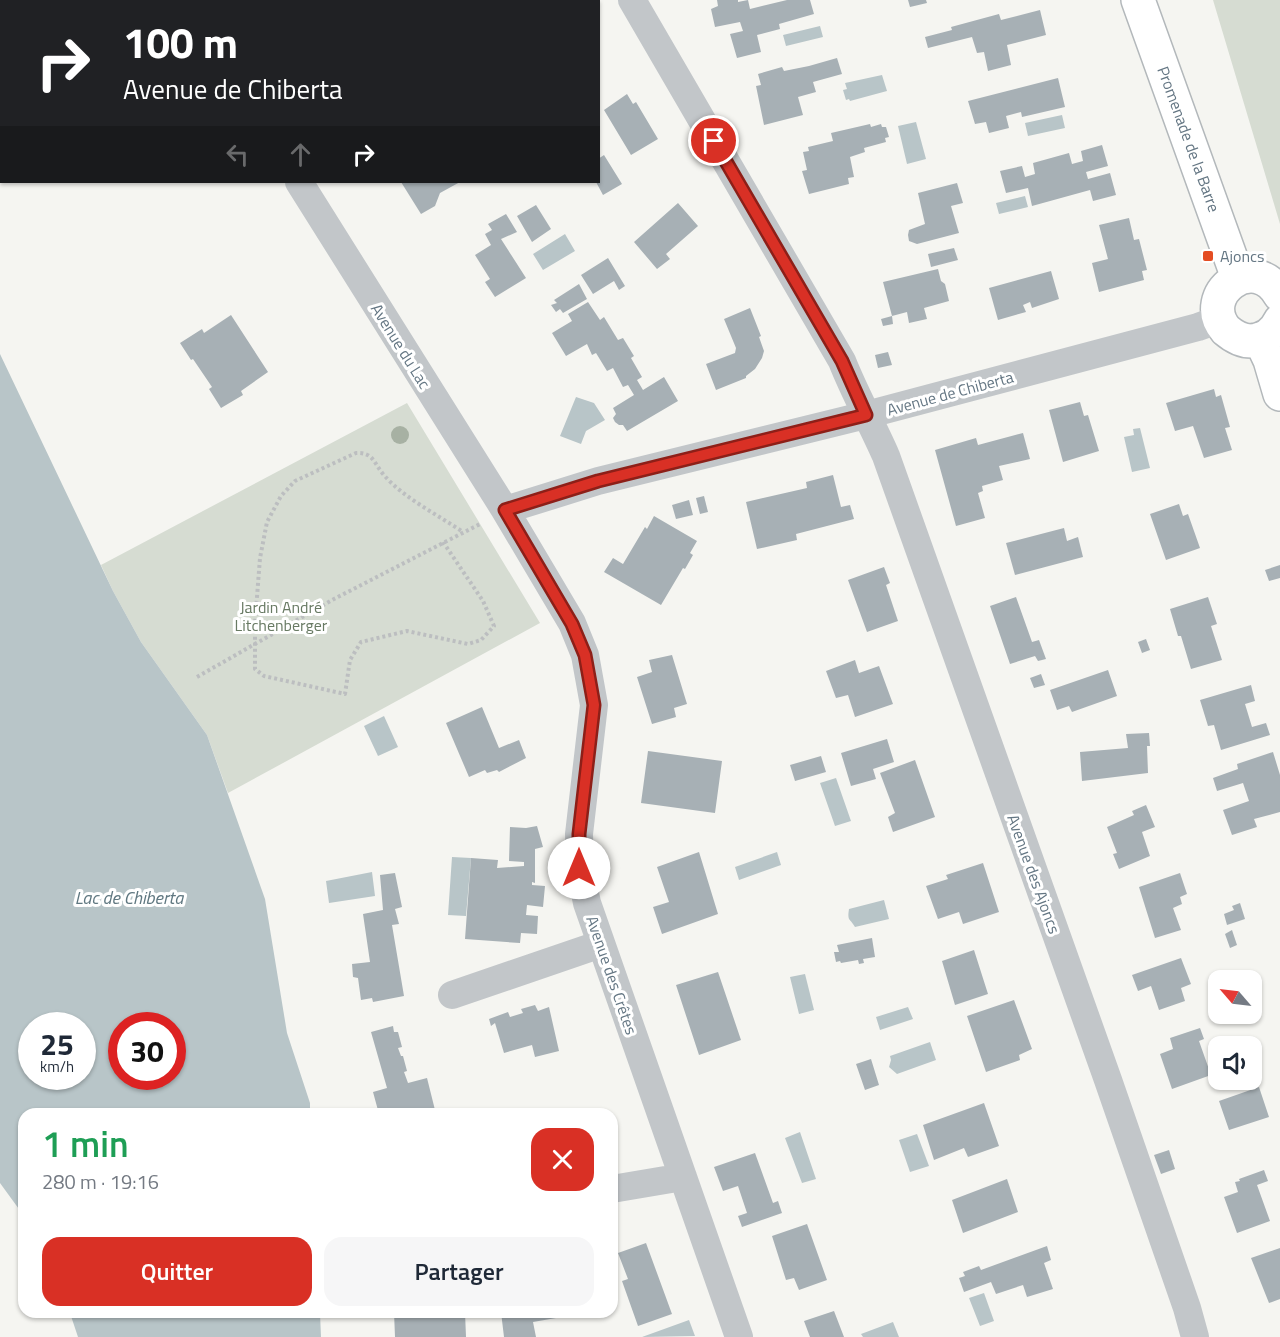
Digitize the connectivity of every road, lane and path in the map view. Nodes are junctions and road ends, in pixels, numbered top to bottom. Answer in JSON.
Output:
{"nodes":[{"id":1,"x":632,"y":0,"type":"edge"},
{"id":2,"x":1138,"y":0,"type":"edge"},
{"id":3,"x":300,"y":183,"type":"edge"},
{"id":4,"x":1238,"y":278,"type":"junction"},
{"id":5,"x":1280,"y":295,"type":"edge"},
{"id":6,"x":1220,"y":320,"type":"junction"},
{"id":7,"x":1270,"y":330,"type":"edge"},
{"id":8,"x":1280,"y":394,"type":"edge"},
{"id":9,"x":866,"y":415,"type":"junction"},
{"id":10,"x":496,"y":515,"type":"junction"},
{"id":11,"x":463,"y":532,"type":"junction"},
{"id":12,"x":443,"y":542,"type":"junction"},
{"id":13,"x":255,"y":644,"type":"junction"},
{"id":14,"x":197,"y":677,"type":"dead end"},
{"id":15,"x":601,"y":944,"type":"junction"},
{"id":16,"x":452,"y":995,"type":"dead end"},
{"id":17,"x":683,"y":1177,"type":"junction"},
{"id":18,"x":618,"y":1188,"type":"edge"},
{"id":19,"x":739,"y":1337,"type":"edge"},
{"id":20,"x":1195,"y":1337,"type":"edge"}],
"edges":[{"from":1,"to":9,"type":"street","name":"Avenue des Ajoncs"},
{"from":2,"to":4,"type":"main road","name":"Promenade de la Barre"},
{"from":3,"to":10,"type":"street","name":"Avenue du Lac"},
{"from":4,"to":5,"type":"main road"},
{"from":4,"to":6,"type":"main road"},
{"from":6,"to":7,"type":"main road"},
{"from":6,"to":9,"type":"street","name":"Avenue de Chiberta"},
{"from":7,"to":8,"type":"main road"},
{"from":9,"to":10,"type":"street","name":"Avenue de Chiberta"},
{"from":9,"to":20,"type":"street","name":"Avenue des Ajoncs"},
{"from":10,"to":11,"type":"path"},
{"from":10,"to":15,"type":"street","name":"Avenue des Crêtes"},
{"from":11,"to":12,"type":"path"},
{"from":11,"to":13,"type":"path"},
{"from":12,"to":13,"type":"path"},
{"from":12,"to":13,"type":"path"},
{"from":13,"to":14,"type":"path"},
{"from":15,"to":16,"type":"street"},
{"from":15,"to":17,"type":"street","name":"Avenue des Crêtes"},
{"from":17,"to":18,"type":"street"},
{"from":17,"to":19,"type":"street","name":"Avenue des Crêtes"}]}
